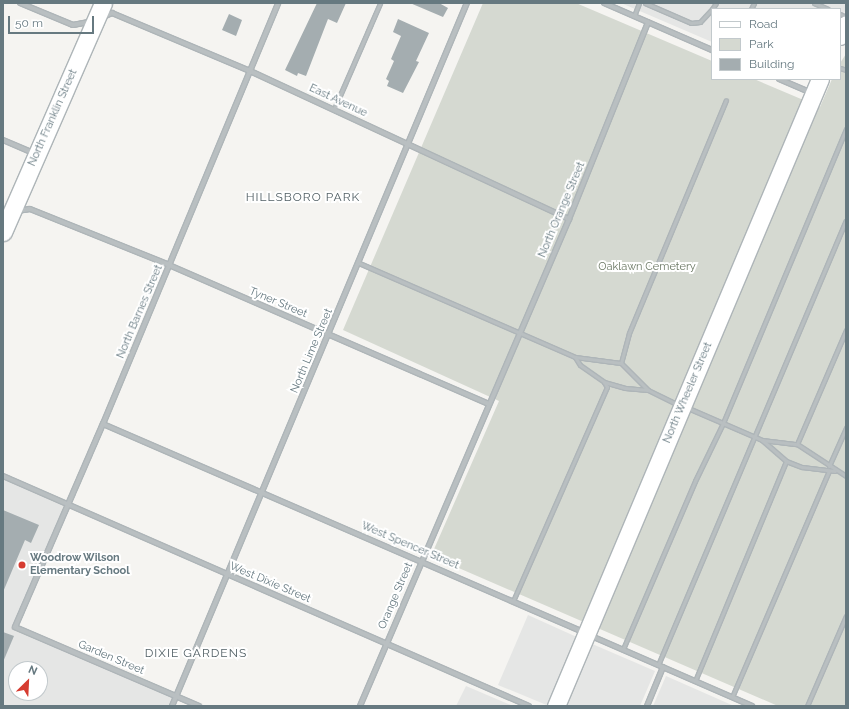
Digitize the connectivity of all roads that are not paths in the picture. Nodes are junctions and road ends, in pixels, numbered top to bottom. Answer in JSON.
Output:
{"nodes":[{"id":1,"x":20,"y":3,"type":"edge"},
{"id":2,"x":103,"y":3,"type":"edge"},
{"id":3,"x":278,"y":3,"type":"edge"},
{"id":4,"x":380,"y":3,"type":"edge"},
{"id":5,"x":467,"y":3,"type":"edge"},
{"id":6,"x":604,"y":3,"type":"edge"},
{"id":7,"x":639,"y":3,"type":"edge"},
{"id":8,"x":645,"y":3,"type":"edge"},
{"id":9,"x":814,"y":3,"type":"edge"},
{"id":10,"x":826,"y":8,"type":"edge"},
{"id":11,"x":711,"y":10,"type":"edge"},
{"id":12,"x":634,"y":16,"type":"junction"},
{"id":13,"x":96,"y":20,"type":"junction"},
{"id":14,"x":648,"y":22,"type":"junction"},
{"id":15,"x":846,"y":24,"type":"edge"},
{"id":16,"x":841,"y":34,"type":"edge"},
{"id":17,"x":711,"y":50,"type":"edge"},
{"id":18,"x":250,"y":71,"type":"junction"},
{"id":19,"x":782,"y":80,"type":"edge"},
{"id":20,"x":816,"y":86,"type":"edge"},
{"id":21,"x":726,"y":100,"type":"dead end"},
{"id":22,"x":334,"y":109,"type":"junction"},
{"id":23,"x":846,"y":129,"type":"edge"},
{"id":24,"x":3,"y":140,"type":"edge"},
{"id":25,"x":409,"y":144,"type":"junction"},
{"id":26,"x":37,"y":154,"type":"junction"},
{"id":27,"x":7,"y":212,"type":"edge"},
{"id":28,"x":569,"y":219,"type":"junction"},
{"id":29,"x":846,"y":221,"type":"edge"},
{"id":30,"x":3,"y":232,"type":"edge"},
{"id":31,"x":360,"y":263,"type":"junction"},
{"id":32,"x":169,"y":265,"type":"junction"},
{"id":33,"x":846,"y":330,"type":"edge"},
{"id":34,"x":520,"y":331,"type":"junction"},
{"id":35,"x":329,"y":335,"type":"junction"},
{"id":36,"x":575,"y":357,"type":"junction"},
{"id":37,"x":622,"y":363,"type":"junction"},
{"id":38,"x":604,"y":382,"type":"junction"},
{"id":39,"x":648,"y":390,"type":"junction"},
{"id":40,"x":489,"y":404,"type":"junction"},
{"id":41,"x":683,"y":406,"type":"junction"},
{"id":42,"x":103,"y":424,"type":"junction"},
{"id":43,"x":723,"y":424,"type":"junction"},
{"id":44,"x":846,"y":428,"type":"edge"},
{"id":45,"x":754,"y":437,"type":"junction"},
{"id":46,"x":762,"y":440,"type":"junction"},
{"id":47,"x":797,"y":444,"type":"junction"},
{"id":48,"x":786,"y":461,"type":"junction"},
{"id":49,"x":829,"y":469,"type":"junction"},
{"id":50,"x":3,"y":476,"type":"edge"},
{"id":51,"x":846,"y":476,"type":"edge"},
{"id":52,"x":262,"y":492,"type":"junction"},
{"id":53,"x":68,"y":504,"type":"junction"},
{"id":54,"x":421,"y":560,"type":"junction"},
{"id":55,"x":228,"y":575,"type":"junction"},
{"id":56,"x":514,"y":601,"type":"junction"},
{"id":57,"x":846,"y":616,"type":"edge"},
{"id":58,"x":15,"y":627,"type":"joint"},
{"id":59,"x":587,"y":634,"type":"junction"},
{"id":60,"x":386,"y":643,"type":"junction"},
{"id":61,"x":623,"y":650,"type":"junction"},
{"id":62,"x":658,"y":665,"type":"junction"},
{"id":63,"x":663,"y":667,"type":"junction"},
{"id":64,"x":695,"y":681,"type":"junction"},
{"id":65,"x":177,"y":696,"type":"junction"},
{"id":66,"x":732,"y":697,"type":"junction"},
{"id":67,"x":742,"y":704,"type":"edge"},
{"id":68,"x":172,"y":706,"type":"edge"},
{"id":69,"x":199,"y":706,"type":"edge"},
{"id":70,"x":360,"y":706,"type":"edge"},
{"id":71,"x":529,"y":706,"type":"edge"},
{"id":72,"x":556,"y":706,"type":"edge"},
{"id":73,"x":647,"y":706,"type":"edge"},
{"id":74,"x":752,"y":706,"type":"edge"},
{"id":75,"x":807,"y":706,"type":"edge"}],
"edges":[{"from":1,"to":13,"type":"street","name":"East Avenue"},
{"from":2,"to":13,"type":"main road","name":"North Franklin Street"},
{"from":3,"to":18,"type":"street","name":"North Barnes Street"},
{"from":4,"to":22,"type":"lane"},
{"from":5,"to":25,"type":"street","name":"North Lime Street"},
{"from":6,"to":12,"type":"street"},
{"from":7,"to":12,"type":"lane"},
{"from":8,"to":11,"type":"lane"},
{"from":9,"to":10,"type":"lane"},
{"from":12,"to":14,"type":"street"},
{"from":13,"to":18,"type":"street","name":"East Avenue"},
{"from":13,"to":26,"type":"main road","name":"North Franklin Street"},
{"from":14,"to":17,"type":"street"},
{"from":14,"to":28,"type":"street","name":"North Orange Street"},
{"from":15,"to":16,"type":"main road"},
{"from":18,"to":22,"type":"street","name":"East Avenue"},
{"from":18,"to":32,"type":"street","name":"North Barnes Street"},
{"from":19,"to":20,"type":"street"},
{"from":20,"to":41,"type":"main road","name":"North Wheeler Street"},
{"from":21,"to":37,"type":"lane"},
{"from":22,"to":25,"type":"street","name":"East Avenue"},
{"from":23,"to":43,"type":"lane"},
{"from":24,"to":26,"type":"street"},
{"from":25,"to":28,"type":"street","name":"East Avenue"},
{"from":25,"to":31,"type":"street","name":"North Lime Street"},
{"from":26,"to":27,"type":"main road","name":"North Franklin Street"},
{"from":27,"to":30,"type":"main road","name":"North Franklin Street"},
{"from":27,"to":32,"type":"street","name":"Tyner Street"},
{"from":28,"to":34,"type":"street","name":"North Orange Street"},
{"from":29,"to":45,"type":"lane"},
{"from":31,"to":34,"type":"lane"},
{"from":31,"to":35,"type":"street","name":"North Lime Street"},
{"from":32,"to":35,"type":"street","name":"Tyner Street"},
{"from":32,"to":42,"type":"street","name":"North Barnes Street"},
{"from":33,"to":47,"type":"lane"},
{"from":34,"to":36,"type":"lane"},
{"from":34,"to":40,"type":"street","name":"North Orange Street"},
{"from":35,"to":40,"type":"street","name":"Tyner Street"},
{"from":35,"to":52,"type":"street","name":"North Lime Street"},
{"from":36,"to":37,"type":"lane"},
{"from":36,"to":38,"type":"lane"},
{"from":37,"to":39,"type":"lane"},
{"from":38,"to":39,"type":"lane"},
{"from":38,"to":56,"type":"lane"},
{"from":39,"to":41,"type":"lane"},
{"from":40,"to":54,"type":"street","name":"Orange Street"},
{"from":41,"to":43,"type":"lane"},
{"from":41,"to":59,"type":"main road","name":"North Wheeler Street"},
{"from":42,"to":52,"type":"street","name":"West Spencer Street"},
{"from":42,"to":53,"type":"street","name":"North Barnes Street"},
{"from":43,"to":45,"type":"lane"},
{"from":43,"to":61,"type":"lane"},
{"from":44,"to":49,"type":"lane"},
{"from":45,"to":46,"type":"lane"},
{"from":45,"to":62,"type":"lane"},
{"from":46,"to":47,"type":"lane"},
{"from":46,"to":48,"type":"lane"},
{"from":47,"to":49,"type":"lane"},
{"from":48,"to":49,"type":"lane"},
{"from":48,"to":64,"type":"lane"},
{"from":49,"to":51,"type":"lane"},
{"from":49,"to":66,"type":"lane"},
{"from":50,"to":53,"type":"street","name":"West Dixie Street"},
{"from":52,"to":54,"type":"street","name":"West Spencer Street"},
{"from":52,"to":55,"type":"street","name":"North Lime Street"},
{"from":53,"to":55,"type":"street","name":"West Dixie Street"},
{"from":53,"to":58,"type":"street","name":"North Barnes Street"},
{"from":54,"to":56,"type":"street","name":"West Spencer Street"},
{"from":54,"to":60,"type":"street","name":"Orange Street"},
{"from":55,"to":60,"type":"street","name":"West Dixie Street"},
{"from":55,"to":65,"type":"street","name":"North Lime Street"},
{"from":56,"to":59,"type":"street","name":"West Spencer Street"},
{"from":57,"to":75,"type":"lane"},
{"from":58,"to":65,"type":"street","name":"Garden Street"},
{"from":59,"to":61,"type":"street","name":"West Spencer Street"},
{"from":59,"to":72,"type":"main road","name":"North Wheeler Street"},
{"from":60,"to":70,"type":"street","name":"Orange Street"},
{"from":60,"to":71,"type":"street","name":"West Dixie Street"},
{"from":61,"to":62,"type":"street","name":"West Spencer Street"},
{"from":62,"to":63,"type":"street","name":"West Spencer Street"},
{"from":63,"to":64,"type":"street","name":"West Spencer Street"},
{"from":63,"to":73,"type":"street"},
{"from":64,"to":66,"type":"street","name":"West Spencer Street"},
{"from":65,"to":68,"type":"street","name":"North Lime Street"},
{"from":65,"to":69,"type":"street","name":"Garden Street"},
{"from":66,"to":67,"type":"street","name":"West Spencer Street"},
{"from":67,"to":74,"type":"street","name":"West Spencer Street"}]}
